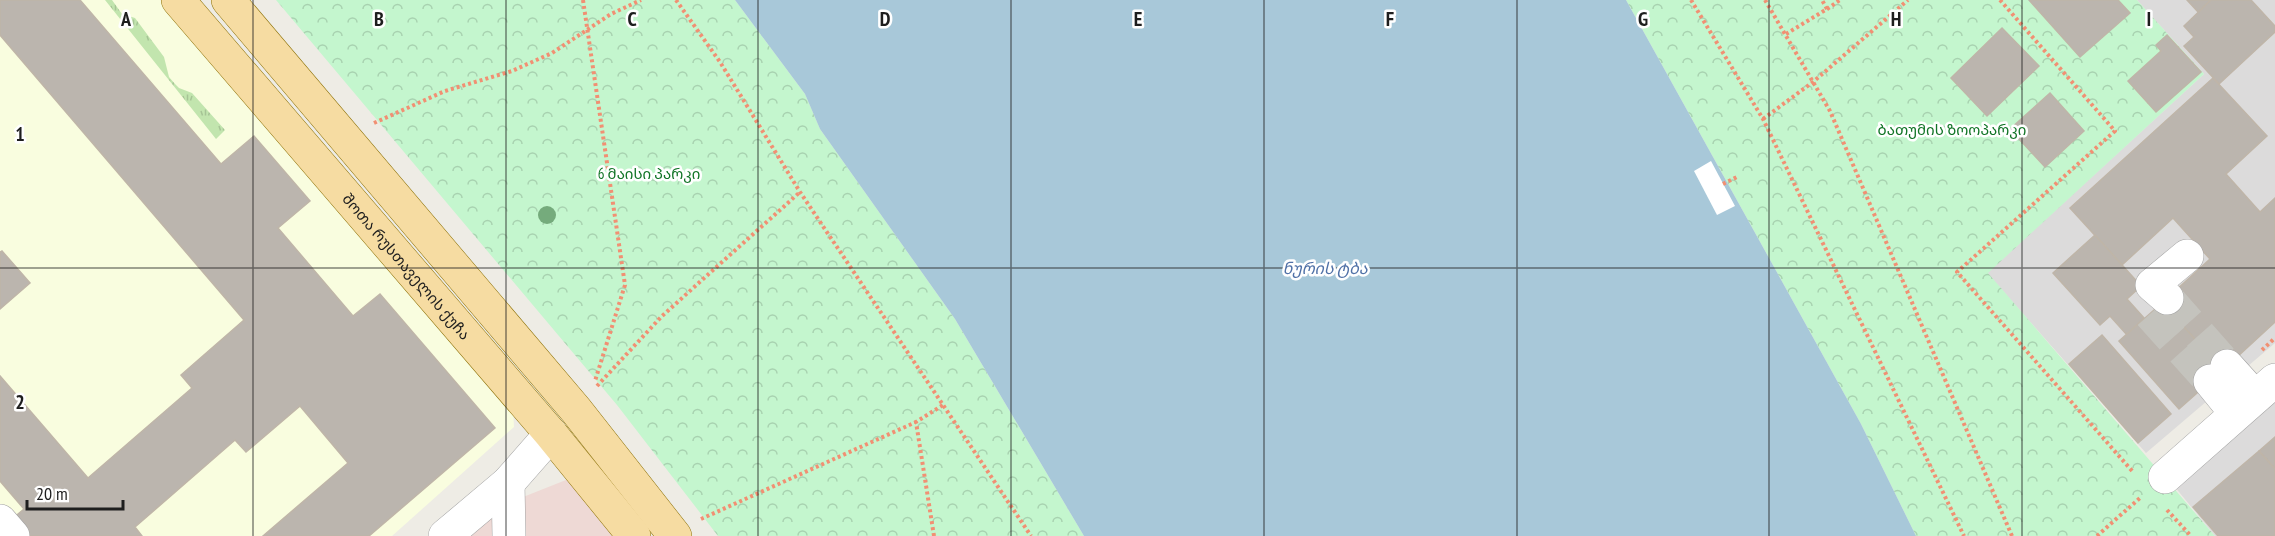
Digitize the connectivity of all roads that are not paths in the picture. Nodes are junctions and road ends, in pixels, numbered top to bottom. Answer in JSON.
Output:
{"nodes":[{"id":1,"x":178,"y":0,"type":"edge"},
{"id":2,"x":228,"y":0,"type":"edge"},
{"id":3,"x":2187,"y":256,"type":"dead end"},
{"id":4,"x":2152,"y":304,"type":"dead end"},
{"id":5,"x":2218,"y":374,"type":"tunnel mouth"},
{"id":6,"x":2256,"y":397,"type":"edge"},
{"id":7,"x":576,"y":411,"type":"junction"},
{"id":8,"x":551,"y":434,"type":"junction"},
{"id":9,"x":508,"y":483,"type":"junction"},
{"id":10,"x":2157,"y":483,"type":"road end"},
{"id":11,"x":0,"y":521,"type":"edge"},
{"id":12,"x":687,"y":528,"type":"edge"},
{"id":13,"x":625,"y":531,"type":"edge"},
{"id":14,"x":13,"y":536,"type":"edge"},
{"id":15,"x":446,"y":536,"type":"edge"},
{"id":16,"x":509,"y":536,"type":"edge"}],
"edges":[{"from":1,"to":8,"type":"main road","name":"შოთა რუსთაველის ქუჩა"},
{"from":2,"to":7,"type":"main road"},
{"from":3,"to":4,"type":"street"},
{"from":5,"to":6,"type":"street"},
{"from":6,"to":10,"type":"street"},
{"from":7,"to":8,"type":"main road"},
{"from":7,"to":12,"type":"main road"},
{"from":8,"to":9,"type":"street"},
{"from":8,"to":13,"type":"main road","name":"შოთა რუსთაველის ქუჩა"},
{"from":9,"to":15,"type":"street"},
{"from":9,"to":16,"type":"street"},
{"from":11,"to":14,"type":"street"}]}
